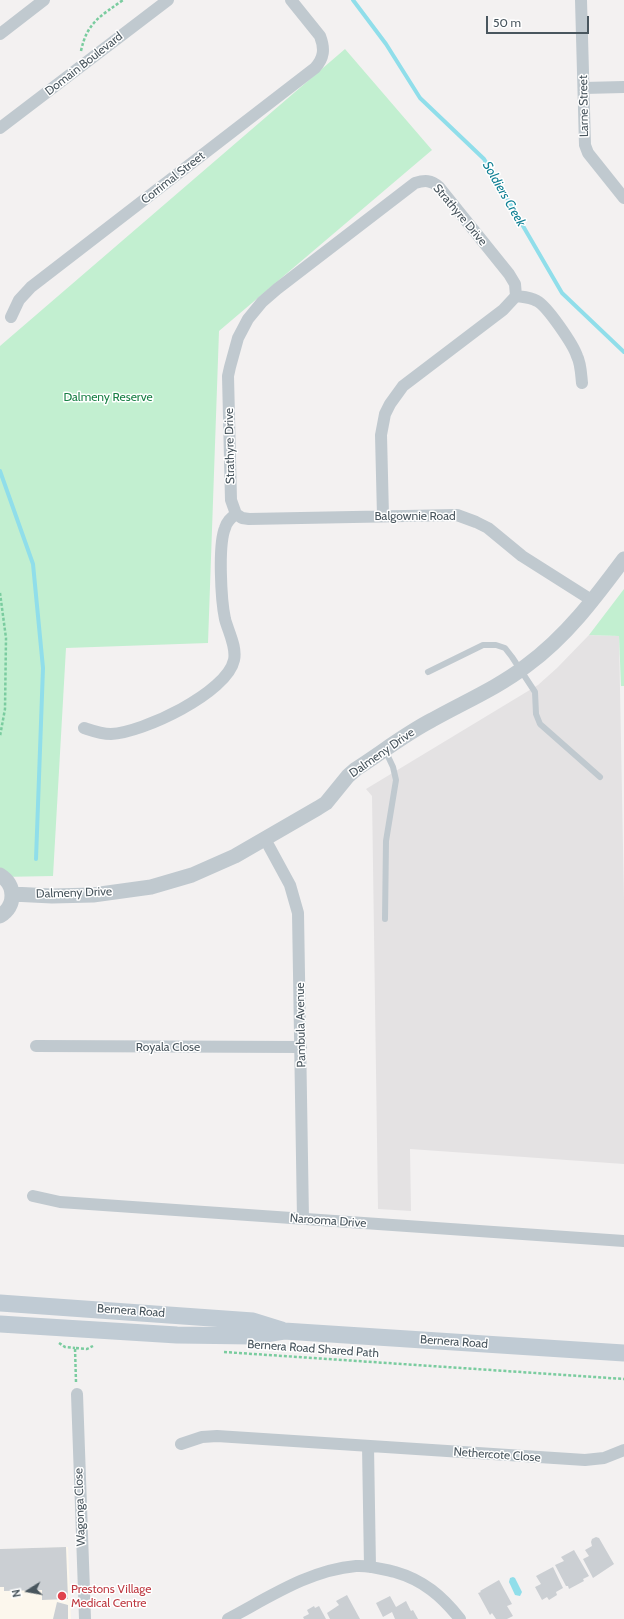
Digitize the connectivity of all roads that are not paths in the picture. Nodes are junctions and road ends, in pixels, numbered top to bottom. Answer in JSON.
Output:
{"nodes":[{"id":1,"x":44,"y":0,"type":"edge"},
{"id":2,"x":168,"y":0,"type":"edge"},
{"id":3,"x":291,"y":0,"type":"edge"},
{"id":4,"x":581,"y":0,"type":"edge"},
{"id":5,"x":0,"y":34,"type":"edge"},
{"id":6,"x":624,"y":87,"type":"edge"},
{"id":7,"x":584,"y":88,"type":"junction"},
{"id":8,"x":0,"y":128,"type":"edge"},
{"id":9,"x":624,"y":198,"type":"edge"},
{"id":10,"x":516,"y":296,"type":"junction"},
{"id":11,"x":11,"y":317,"type":"dead end"},
{"id":12,"x":582,"y":383,"type":"dead end"},
{"id":13,"x":236,"y":514,"type":"junction"},
{"id":14,"x":383,"y":516,"type":"junction"},
{"id":15,"x":624,"y":560,"type":"edge"},
{"id":16,"x":593,"y":601,"type":"junction"},
{"id":17,"x":521,"y":670,"type":"junction"},
{"id":18,"x":428,"y":672,"type":"dead end"},
{"id":19,"x":84,"y":728,"type":"dead end"},
{"id":20,"x":385,"y":750,"type":"junction"},
{"id":21,"x":600,"y":778,"type":"dead end"},
{"id":22,"x":265,"y":839,"type":"junction"},
{"id":23,"x":0,"y":875,"type":"edge"},
{"id":24,"x":12,"y":894,"type":"junction"},
{"id":25,"x":1,"y":919,"type":"edge"},
{"id":26,"x":385,"y":919,"type":"dead end"},
{"id":27,"x":36,"y":1046,"type":"dead end"},
{"id":28,"x":301,"y":1047,"type":"junction"},
{"id":29,"x":33,"y":1196,"type":"dead end"},
{"id":30,"x":303,"y":1219,"type":"junction"},
{"id":31,"x":624,"y":1240,"type":"edge"},
{"id":32,"x":0,"y":1303,"type":"edge"},
{"id":33,"x":0,"y":1324,"type":"edge"},
{"id":34,"x":284,"y":1331,"type":"junction"},
{"id":35,"x":624,"y":1353,"type":"edge"},
{"id":36,"x":77,"y":1394,"type":"road end"},
{"id":37,"x":181,"y":1444,"type":"dead end"},
{"id":38,"x":368,"y":1446,"type":"junction"},
{"id":39,"x":624,"y":1450,"type":"edge"},
{"id":40,"x":370,"y":1567,"type":"junction"},
{"id":41,"x":85,"y":1619,"type":"edge"},
{"id":42,"x":228,"y":1619,"type":"edge"},
{"id":43,"x":460,"y":1619,"type":"edge"}],
"edges":[{"from":1,"to":5,"type":"street"},
{"from":2,"to":8,"type":"street","name":"Domain Boulevard"},
{"from":3,"to":11,"type":"street","name":"Corrimal Street"},
{"from":4,"to":7,"type":"street","name":"Larne Street"},
{"from":6,"to":7,"type":"street"},
{"from":7,"to":9,"type":"street","name":"Larne Street"},
{"from":10,"to":12,"type":"street"},
{"from":10,"to":13,"type":"street","name":"Strathyre Drive"},
{"from":10,"to":14,"type":"street"},
{"from":13,"to":14,"type":"street","name":"Balgownie Road"},
{"from":13,"to":19,"type":"street"},
{"from":14,"to":16,"type":"street","name":"Balgownie Road"},
{"from":15,"to":16,"type":"street","name":"Dalmeny Drive"},
{"from":16,"to":17,"type":"street","name":"Dalmeny Drive"},
{"from":17,"to":18,"type":"lane"},
{"from":17,"to":20,"type":"street","name":"Dalmeny Drive"},
{"from":17,"to":21,"type":"lane"},
{"from":20,"to":22,"type":"street","name":"Dalmeny Drive"},
{"from":20,"to":26,"type":"lane"},
{"from":22,"to":24,"type":"street","name":"Dalmeny Drive"},
{"from":22,"to":28,"type":"street","name":"Pambula Avenue"},
{"from":23,"to":24,"type":"street"},
{"from":24,"to":25,"type":"street"},
{"from":27,"to":28,"type":"street","name":"Royala Close"},
{"from":28,"to":30,"type":"street","name":"Pambula Avenue"},
{"from":29,"to":30,"type":"street","name":"Narooma Drive"},
{"from":30,"to":31,"type":"street","name":"Narooma Drive"},
{"from":32,"to":34,"type":"main road","name":"Bernera Road"},
{"from":33,"to":34,"type":"main road","name":"Bernera Road"},
{"from":34,"to":35,"type":"main road","name":"Bernera Road"},
{"from":36,"to":41,"type":"street","name":"Wagonga Close"},
{"from":37,"to":38,"type":"street","name":"Nethercote Close"},
{"from":38,"to":39,"type":"street","name":"Nethercote Close"},
{"from":38,"to":40,"type":"street"},
{"from":40,"to":42,"type":"street"},
{"from":40,"to":43,"type":"street"}]}
